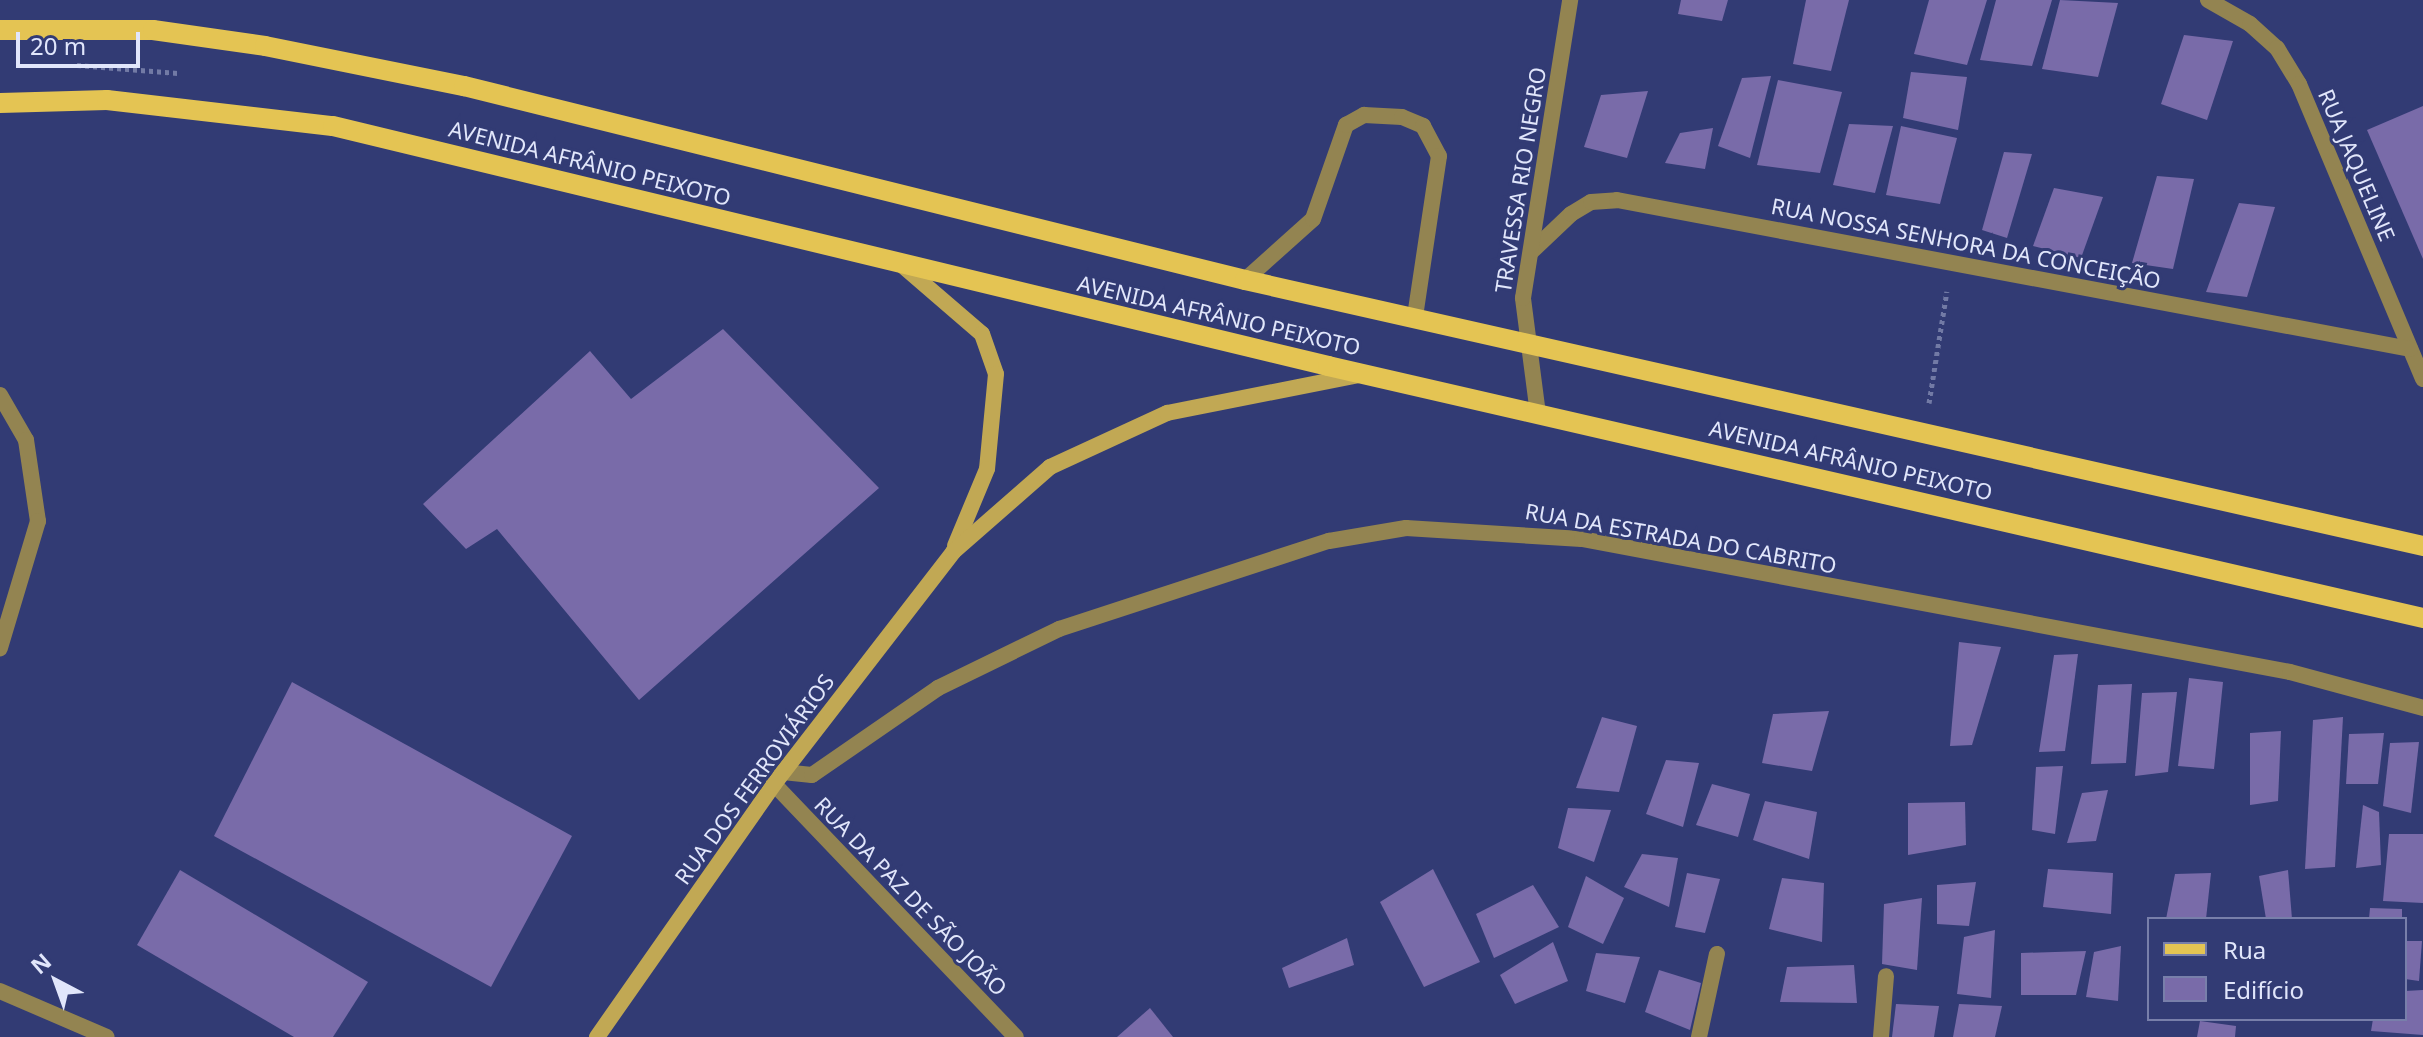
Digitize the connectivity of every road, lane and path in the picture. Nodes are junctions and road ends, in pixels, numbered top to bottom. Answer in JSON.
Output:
{"nodes":[{"id":1,"x":1570,"y":0,"type":"edge"},
{"id":2,"x":2208,"y":0,"type":"edge"},
{"id":3,"x":0,"y":30,"type":"edge"},
{"id":4,"x":0,"y":103,"type":"edge"},
{"id":5,"x":1531,"y":252,"type":"junction"},
{"id":6,"x":1952,"y":263,"type":"junction"},
{"id":7,"x":903,"y":266,"type":"junction"},
{"id":8,"x":1245,"y":280,"type":"junction"},
{"id":9,"x":1415,"y":317,"type":"junction"},
{"id":10,"x":1528,"y":345,"type":"junction"},
{"id":11,"x":2410,"y":349,"type":"junction"},
{"id":12,"x":1365,"y":374,"type":"junction"},
{"id":13,"x":2423,"y":379,"type":"edge"},
{"id":14,"x":0,"y":395,"type":"edge"},
{"id":15,"x":1538,"y":414,"type":"junction"},
{"id":16,"x":1924,"y":436,"type":"junction"},
{"id":17,"x":2423,"y":546,"type":"edge"},
{"id":18,"x":953,"y":552,"type":"junction"},
{"id":19,"x":2423,"y":618,"type":"edge"},
{"id":20,"x":0,"y":648,"type":"edge"},
{"id":21,"x":2423,"y":708,"type":"edge"},
{"id":22,"x":778,"y":778,"type":"junction"},
{"id":23,"x":1717,"y":954,"type":"dead end"},
{"id":24,"x":1886,"y":976,"type":"dead end"},
{"id":25,"x":0,"y":991,"type":"edge"},
{"id":26,"x":107,"y":1037,"type":"edge"},
{"id":27,"x":597,"y":1037,"type":"edge"},
{"id":28,"x":1016,"y":1037,"type":"edge"},
{"id":29,"x":1699,"y":1037,"type":"edge"},
{"id":30,"x":1881,"y":1037,"type":"edge"}],
"edges":[{"from":1,"to":5,"type":"street","name":"TRAVESSA RIO NEGRO"},
{"from":2,"to":11,"type":"street","name":"RUA JAQUELINE"},
{"from":3,"to":8,"type":"main road","name":"AVENIDA AFRÂNIO PEIXOTO"},
{"from":4,"to":7,"type":"main road","name":"AVENIDA AFRÂNIO PEIXOTO"},
{"from":5,"to":6,"type":"street","name":"RUA NOSSA SENHORA DA CONCEIÇÃO"},
{"from":5,"to":10,"type":"street","name":"TRAVESSA RIO NEGRO"},
{"from":6,"to":11,"type":"street","name":"RUA NOSSA SENHORA DA CONCEIÇÃO"},
{"from":6,"to":16,"type":"path"},
{"from":7,"to":12,"type":"main road","name":"AVENIDA AFRÂNIO PEIXOTO"},
{"from":7,"to":18,"type":"main road","name":"RUA DOS FERROVIÁRIOS"},
{"from":8,"to":9,"type":"main road","name":"AVENIDA AFRÂNIO PEIXOTO"},
{"from":8,"to":9,"type":"street"},
{"from":9,"to":10,"type":"main road","name":"AVENIDA AFRÂNIO PEIXOTO"},
{"from":10,"to":15,"type":"street","name":"TRAVESSA RIO NEGRO"},
{"from":10,"to":16,"type":"main road","name":"AVENIDA AFRÂNIO PEIXOTO"},
{"from":11,"to":13,"type":"street","name":"RUA JAQUELINE"},
{"from":12,"to":15,"type":"main road","name":"AVENIDA AFRÂNIO PEIXOTO"},
{"from":12,"to":18,"type":"main road","name":"RUA DOS FERROVIÁRIOS"},
{"from":14,"to":20,"type":"street"},
{"from":15,"to":19,"type":"main road","name":"AVENIDA AFRÂNIO PEIXOTO"},
{"from":16,"to":17,"type":"main road","name":"AVENIDA AFRÂNIO PEIXOTO"},
{"from":18,"to":22,"type":"main road","name":"RUA DOS FERROVIÁRIOS"},
{"from":21,"to":22,"type":"street","name":"RUA DA ESTRADA DO CABRITO"},
{"from":22,"to":27,"type":"main road","name":"RUA DOS FERROVIÁRIOS"},
{"from":22,"to":28,"type":"street","name":"RUA DA PAZ DE SÃO JOÃO"},
{"from":23,"to":29,"type":"street"},
{"from":24,"to":30,"type":"street"},
{"from":25,"to":26,"type":"street"}]}
